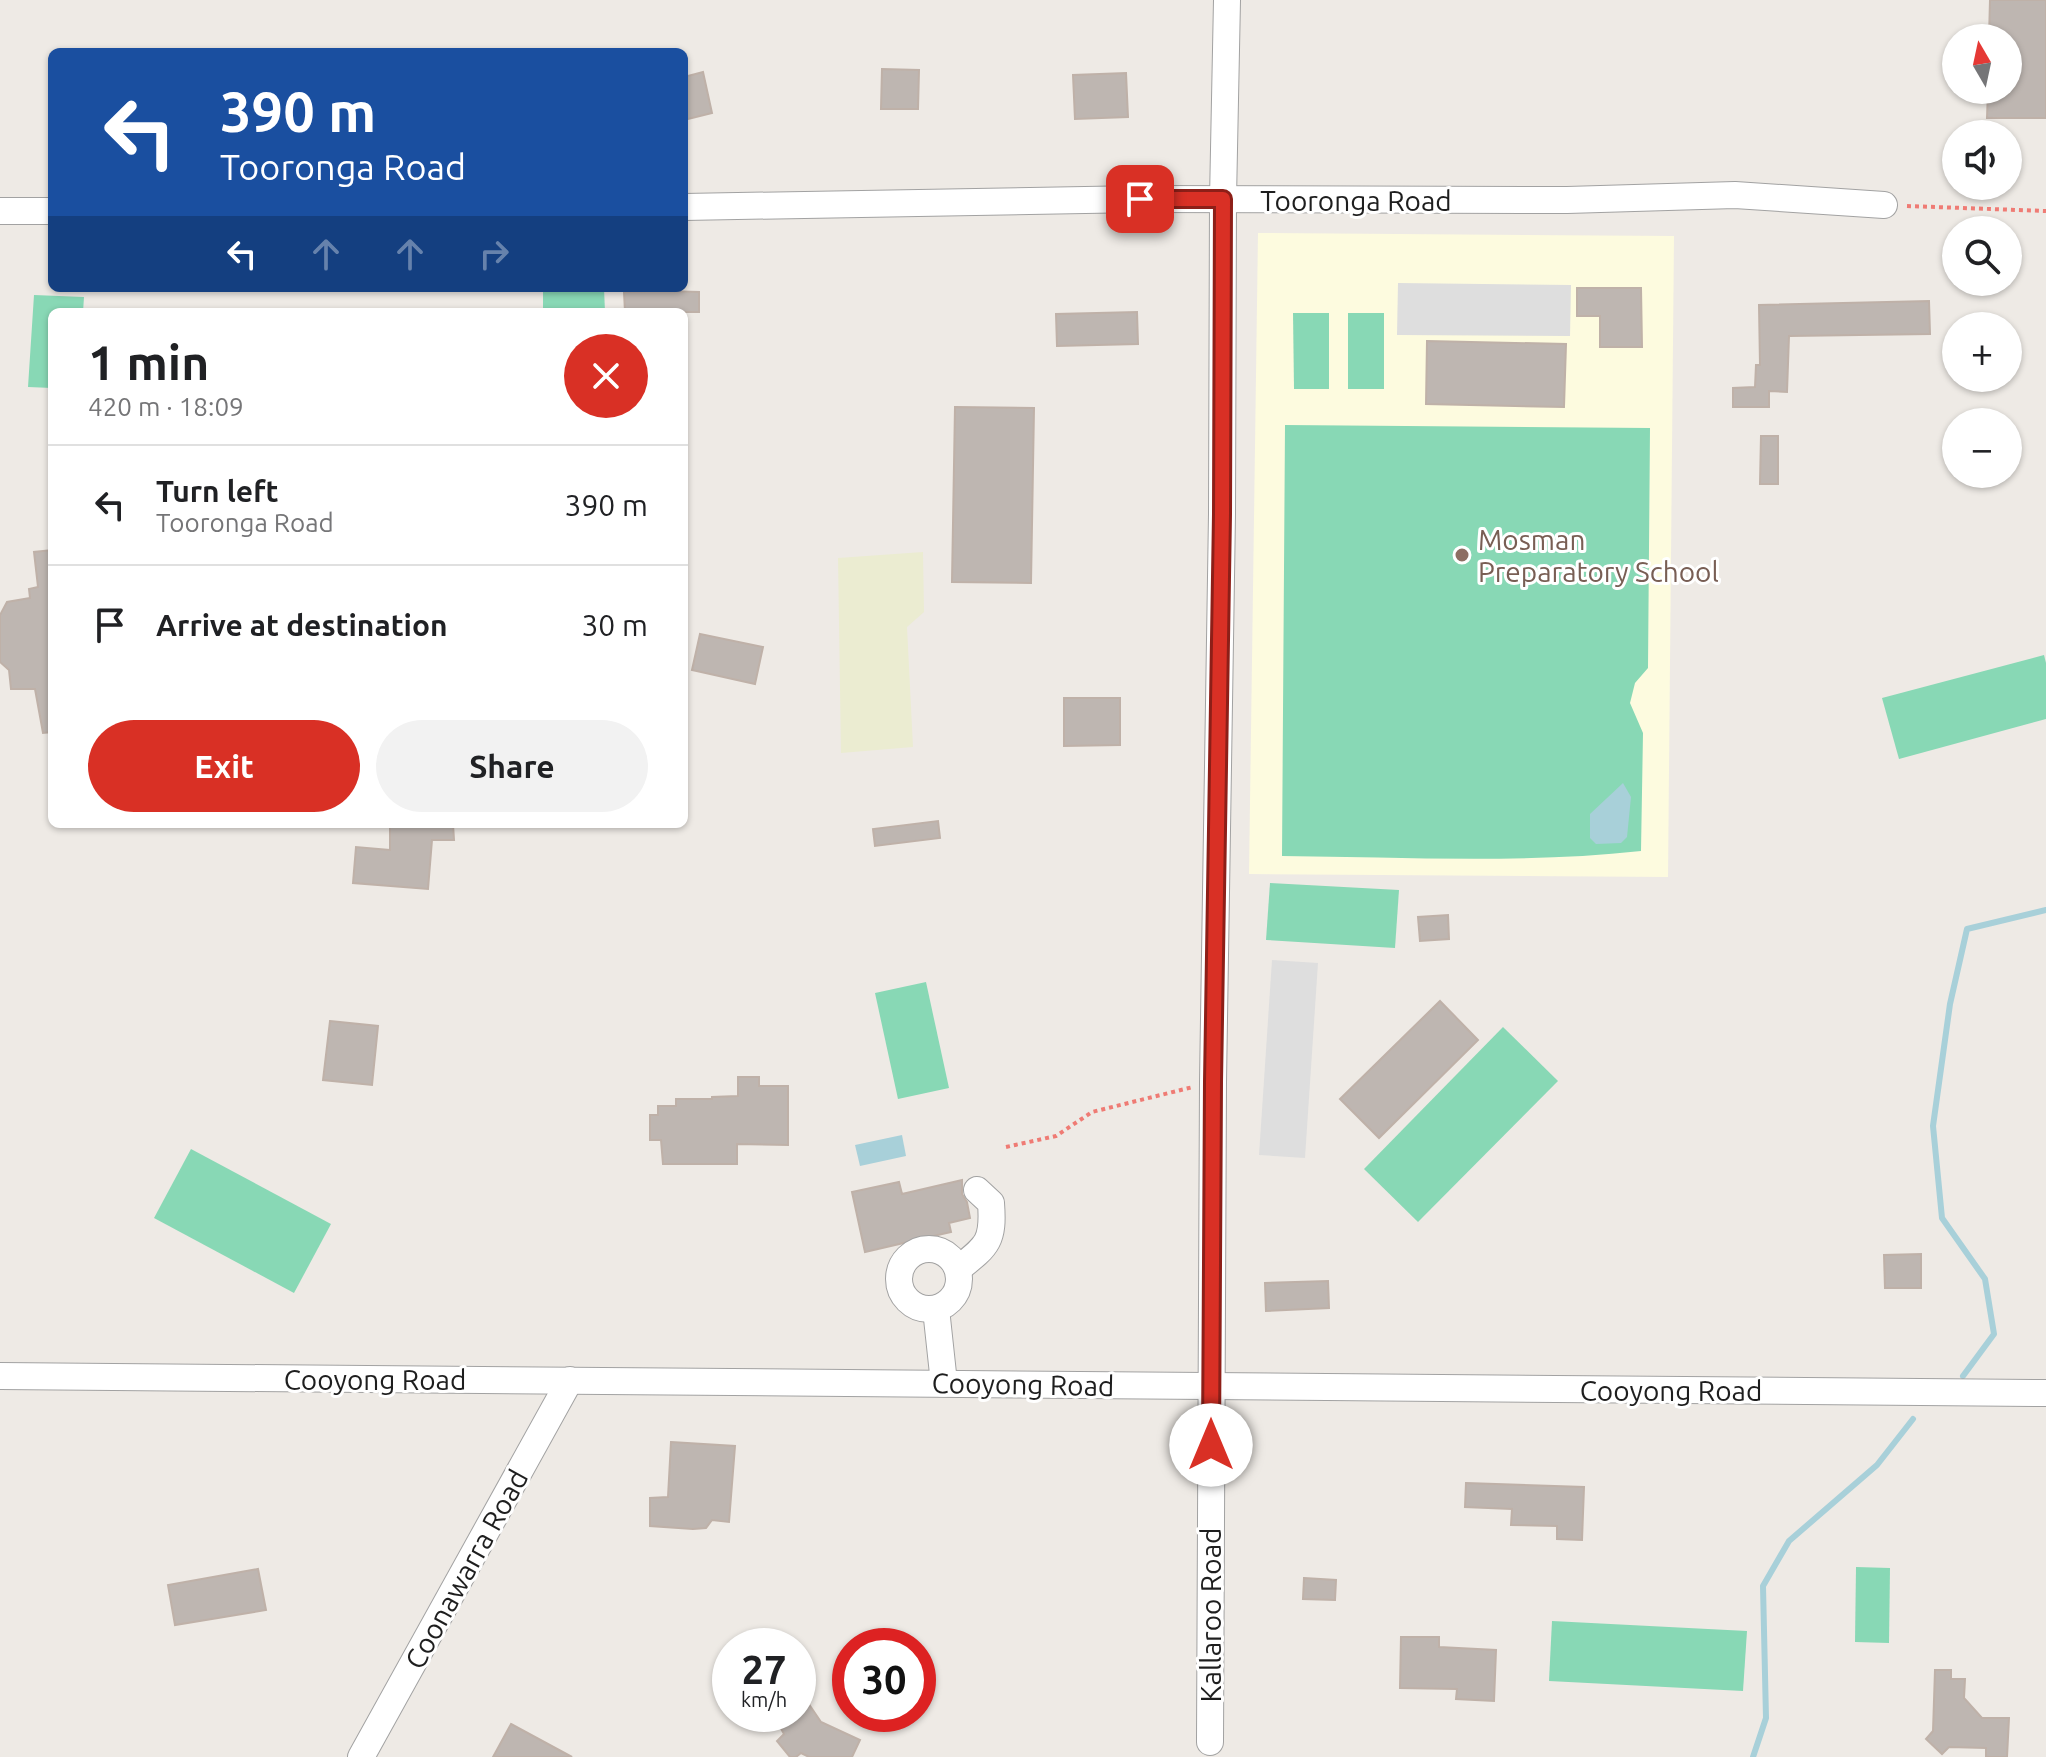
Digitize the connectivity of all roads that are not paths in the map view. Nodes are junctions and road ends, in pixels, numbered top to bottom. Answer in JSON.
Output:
{"nodes":[{"id":1,"x":1227,"y":0,"type":"edge"},
{"id":2,"x":1223,"y":199,"type":"junction"},
{"id":3,"x":1884,"y":205,"type":"road end"},
{"id":4,"x":688,"y":207,"type":"edge"},
{"id":5,"x":0,"y":211,"type":"edge"},
{"id":6,"x":48,"y":211,"type":"edge"},
{"id":7,"x":977,"y":1190,"type":"dead end"},
{"id":8,"x":958,"y":1269,"type":"junction"},
{"id":9,"x":936,"y":1309,"type":"junction"},
{"id":10,"x":0,"y":1376,"type":"edge"},
{"id":11,"x":570,"y":1380,"type":"junction"},
{"id":12,"x":944,"y":1383,"type":"junction"},
{"id":13,"x":1212,"y":1386,"type":"junction"},
{"id":14,"x":2046,"y":1393,"type":"edge"},
{"id":15,"x":1210,"y":1742,"type":"dead end"},
{"id":16,"x":361,"y":1757,"type":"edge"}],
"edges":[{"from":1,"to":2,"type":"street","name":"Kallaroo Road"},
{"from":2,"to":3,"type":"street","name":"Tooronga Road"},
{"from":2,"to":4,"type":"street","name":"Tooronga Road"},
{"from":2,"to":13,"type":"street","name":"Kallaroo Road"},
{"from":5,"to":6,"type":"street"},
{"from":7,"to":8,"type":"street"},
{"from":8,"to":9,"type":"street"},
{"from":8,"to":9,"type":"street"},
{"from":9,"to":12,"type":"street"},
{"from":10,"to":11,"type":"street","name":"Cooyong Road"},
{"from":11,"to":12,"type":"street","name":"Cooyong Road"},
{"from":11,"to":16,"type":"street","name":"Coonawarra Road"},
{"from":12,"to":13,"type":"street","name":"Cooyong Road"},
{"from":13,"to":14,"type":"street","name":"Cooyong Road"},
{"from":13,"to":15,"type":"street","name":"Kallaroo Road"}]}
